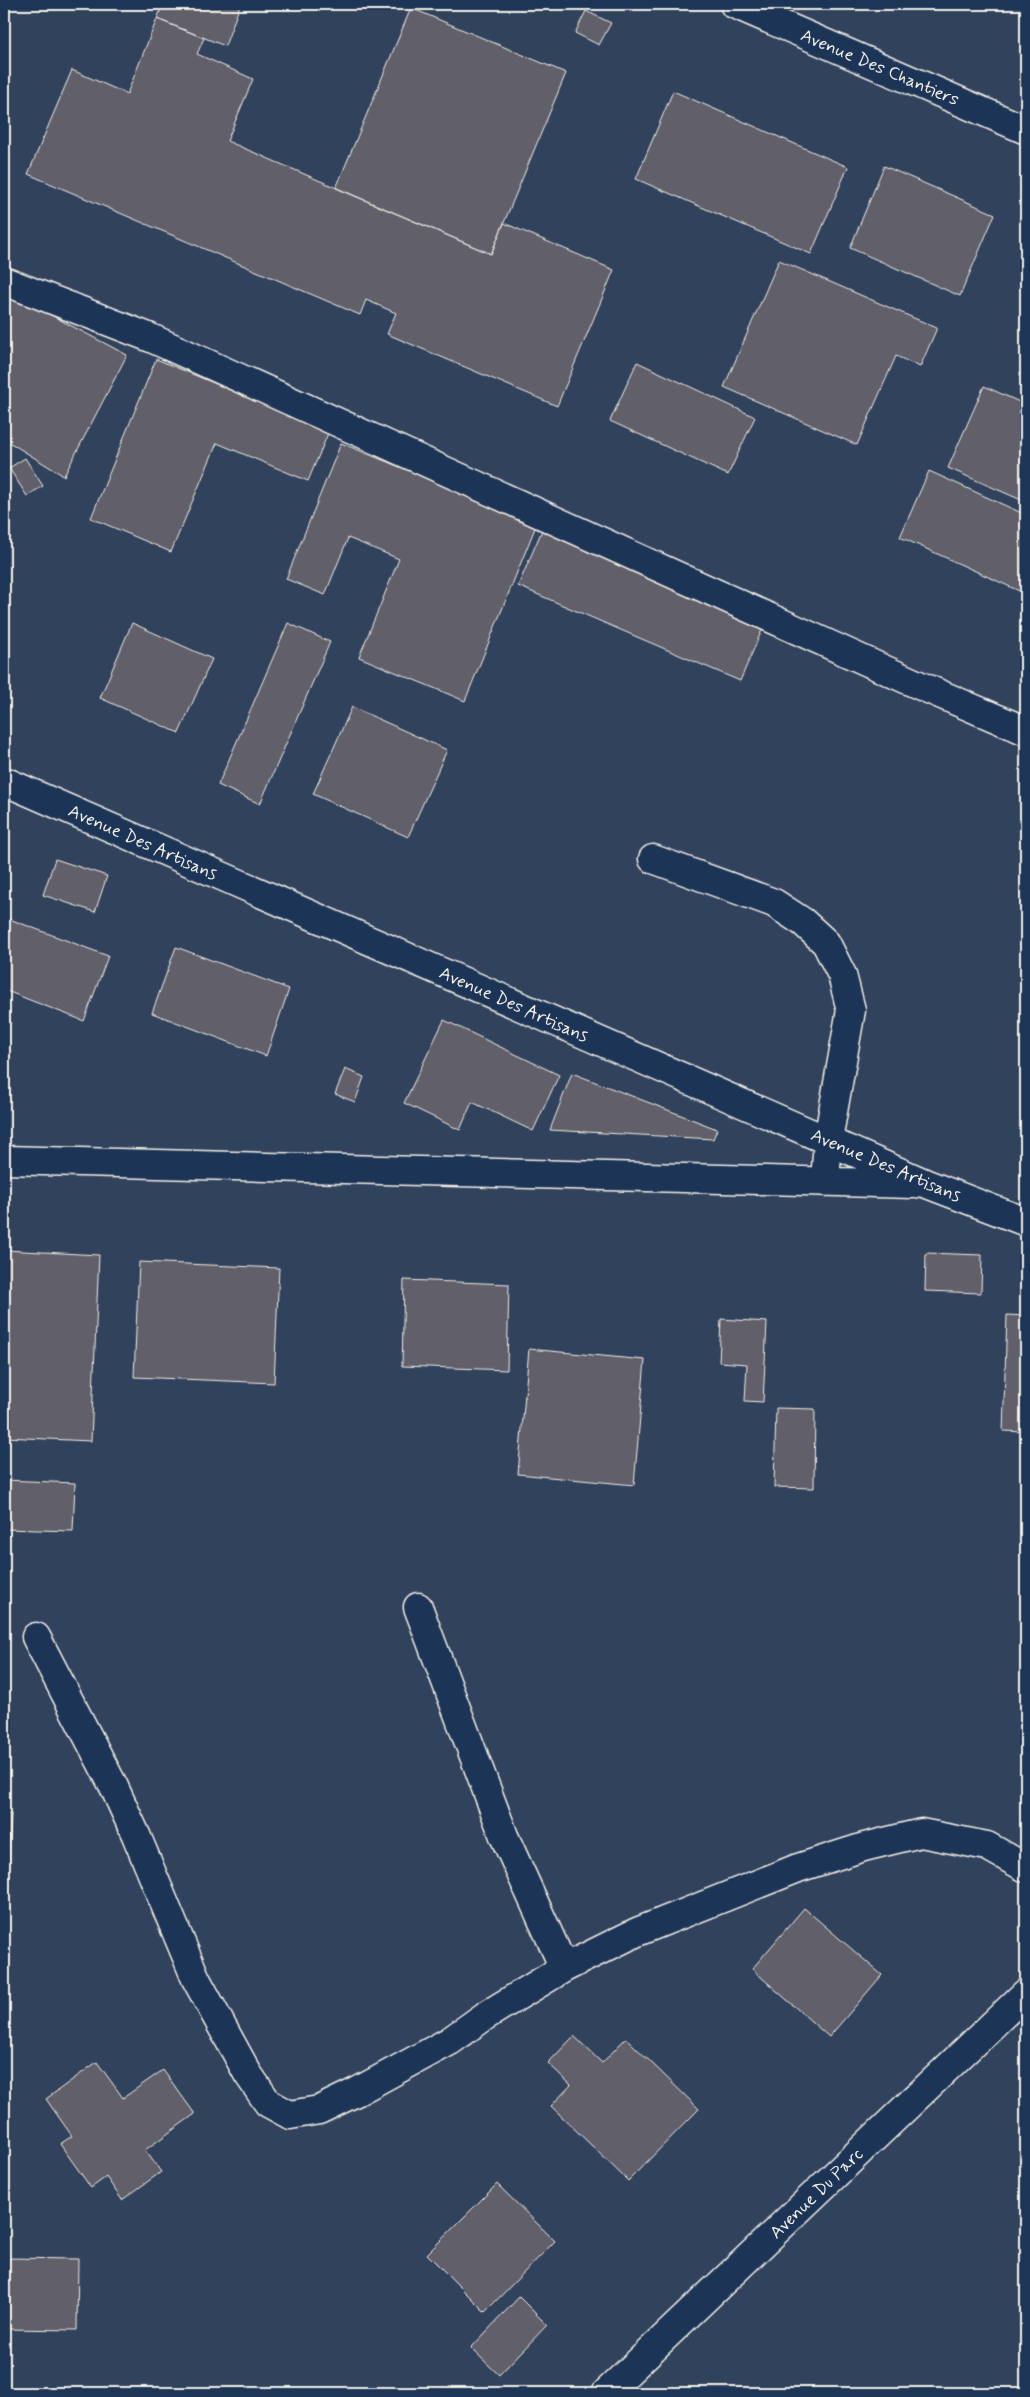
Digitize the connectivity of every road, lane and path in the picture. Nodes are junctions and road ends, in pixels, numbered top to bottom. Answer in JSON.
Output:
{"nodes":[{"id":1,"x":734,"y":4,"type":"edge"},
{"id":2,"x":1026,"y":130,"type":"edge"},
{"id":3,"x":4,"y":280,"type":"edge"},
{"id":4,"x":1026,"y":731,"type":"edge"},
{"id":5,"x":4,"y":781,"type":"edge"},
{"id":6,"x":653,"y":859,"type":"dead end"},
{"id":7,"x":828,"y":1140,"type":"junction"},
{"id":8,"x":4,"y":1160,"type":"edge"},
{"id":9,"x":825,"y":1182,"type":"junction"},
{"id":10,"x":927,"y":1184,"type":"junction"},
{"id":11,"x":1026,"y":1222,"type":"edge"},
{"id":12,"x":418,"y":1606,"type":"dead end"},
{"id":13,"x":36,"y":1637,"type":"dead end"},
{"id":14,"x":1026,"y":1868,"type":"edge"},
{"id":15,"x":564,"y":1968,"type":"junction"},
{"id":16,"x":1026,"y":1993,"type":"edge"},
{"id":17,"x":606,"y":2393,"type":"edge"}],
"edges":[{"from":1,"to":2,"type":"street","name":"Avenue Des Chantiers"},
{"from":3,"to":4,"type":"street"},
{"from":5,"to":7,"type":"street","name":"Avenue Des Artisans"},
{"from":6,"to":7,"type":"street"},
{"from":7,"to":9,"type":"street"},
{"from":7,"to":10,"type":"street","name":"Avenue Des Artisans"},
{"from":8,"to":9,"type":"street"},
{"from":9,"to":10,"type":"street"},
{"from":10,"to":11,"type":"street","name":"Avenue Des Artisans"},
{"from":12,"to":15,"type":"street"},
{"from":13,"to":15,"type":"street"},
{"from":14,"to":15,"type":"street"},
{"from":16,"to":17,"type":"street","name":"Avenue Du Parc"}]}
